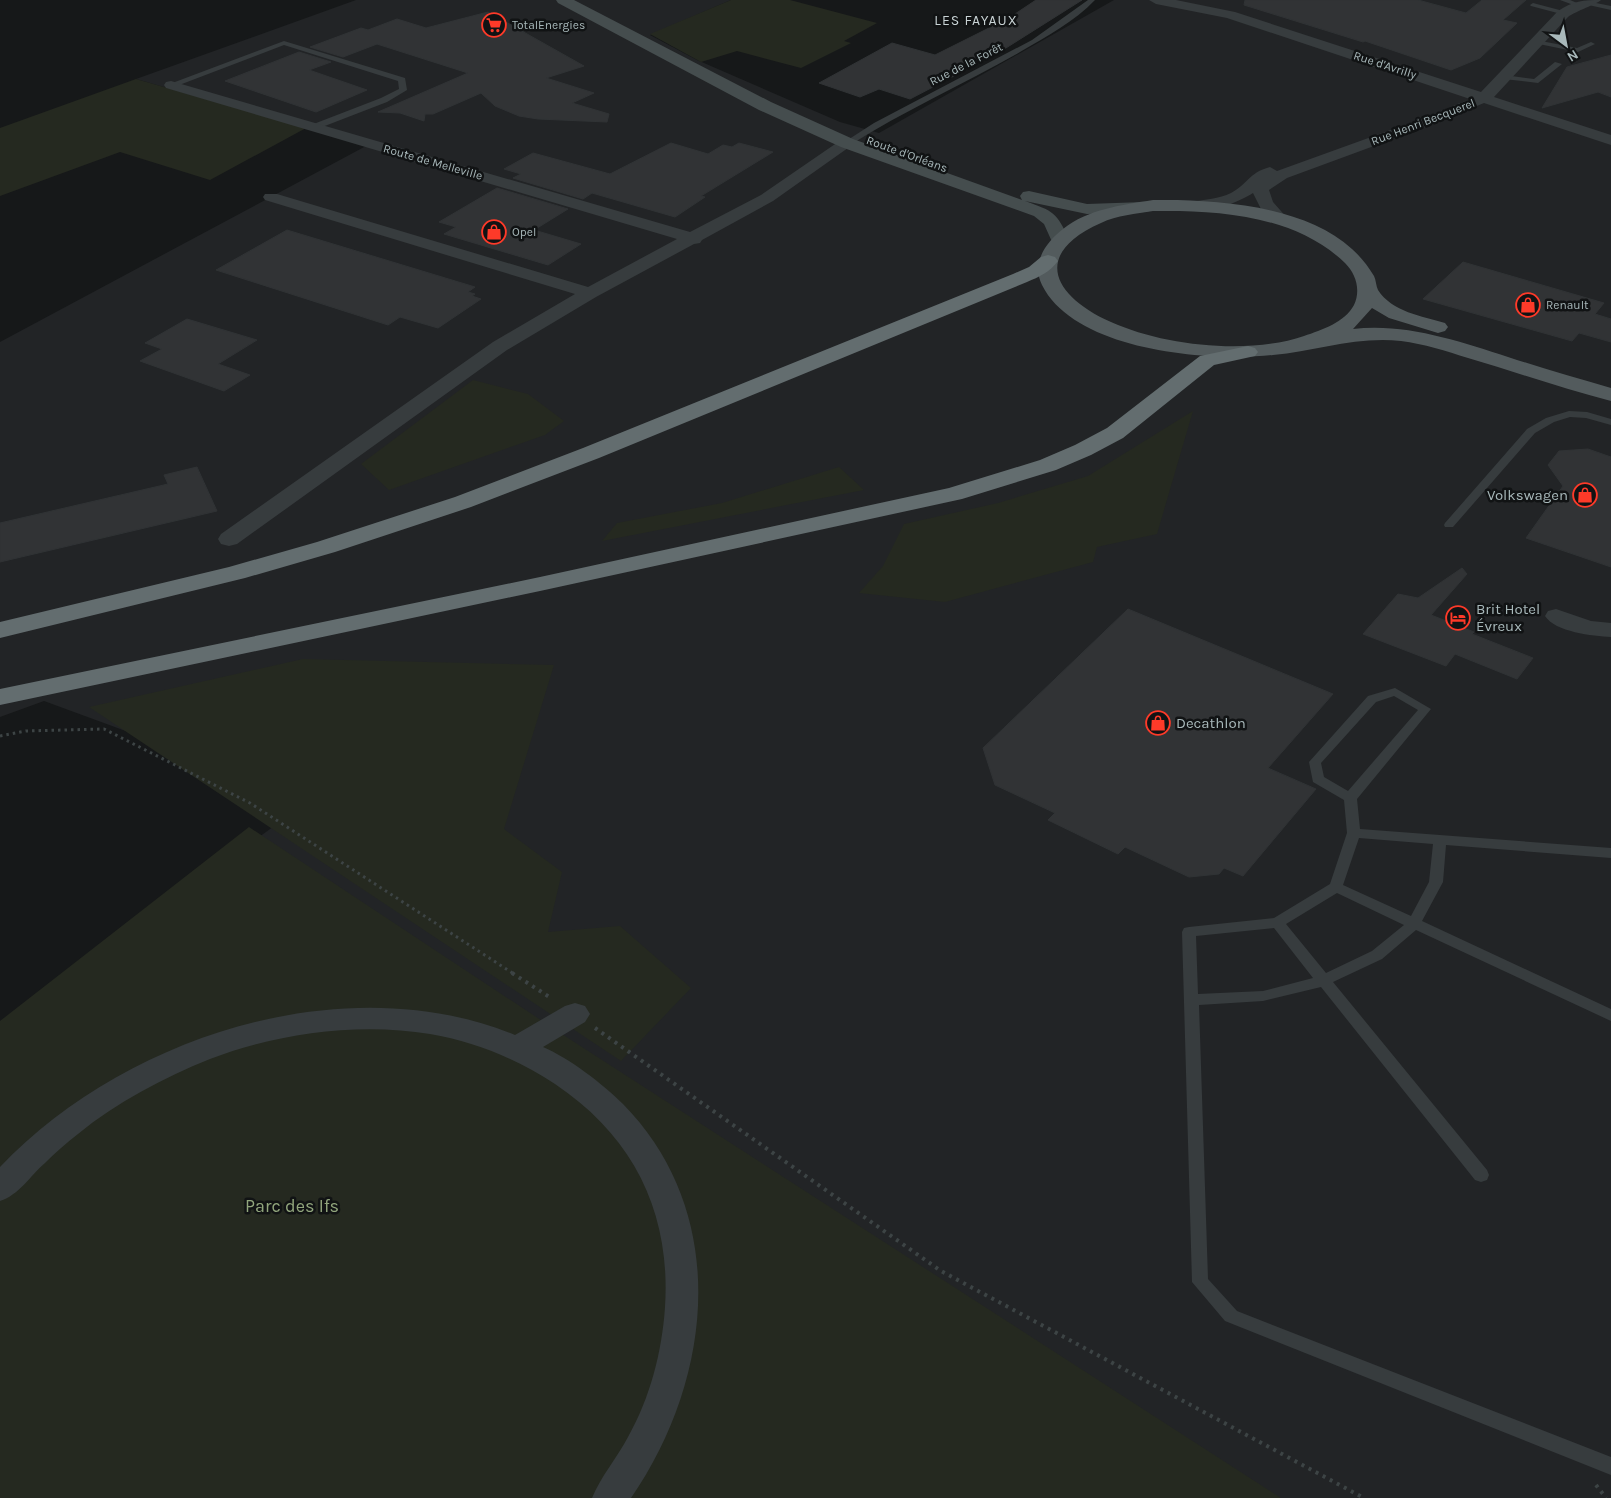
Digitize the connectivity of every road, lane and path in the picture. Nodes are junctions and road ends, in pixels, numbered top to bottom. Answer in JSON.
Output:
{"nodes":[{"id":1,"x":563,"y":0,"type":"edge"},
{"id":2,"x":1092,"y":0,"type":"edge"},
{"id":3,"x":1156,"y":0,"type":"edge"},
{"id":4,"x":1586,"y":3,"type":"edge"},
{"id":5,"x":1533,"y":5,"type":"dead end"},
{"id":6,"x":1564,"y":6,"type":"edge"},
{"id":7,"x":1611,"y":8,"type":"edge"},
{"id":8,"x":1536,"y":42,"type":"junction"},
{"id":9,"x":1591,"y":44,"type":"dead end"},
{"id":10,"x":1558,"y":64,"type":"dead end"},
{"id":11,"x":1504,"y":77,"type":"junction"},
{"id":12,"x":171,"y":85,"type":"joint"},
{"id":13,"x":1484,"y":98,"type":"junction"},
{"id":14,"x":314,"y":127,"type":"junction"},
{"id":15,"x":852,"y":139,"type":"junction"},
{"id":16,"x":1611,"y":140,"type":"edge"},
{"id":17,"x":1316,"y":163,"type":"junction"},
{"id":18,"x":271,"y":197,"type":"dead end"},
{"id":19,"x":1198,"y":206,"type":"junction"},
{"id":20,"x":1148,"y":207,"type":"junction"},
{"id":21,"x":1280,"y":220,"type":"junction"},
{"id":22,"x":694,"y":239,"type":"junction"},
{"id":23,"x":1060,"y":240,"type":"junction"},
{"id":24,"x":1048,"y":261,"type":"junction"},
{"id":25,"x":1367,"y":289,"type":"junction"},
{"id":26,"x":590,"y":293,"type":"junction"},
{"id":27,"x":1302,"y":344,"type":"junction"},
{"id":28,"x":1248,"y":352,"type":"junction"},
{"id":29,"x":1611,"y":381,"type":"edge"},
{"id":30,"x":1611,"y":395,"type":"edge"},
{"id":31,"x":1611,"y":422,"type":"edge"},
{"id":32,"x":1449,"y":525,"type":"dead end"},
{"id":33,"x":229,"y":539,"type":"dead end"},
{"id":34,"x":1556,"y":616,"type":"dead end"},
{"id":35,"x":0,"y":630,"type":"edge"},
{"id":36,"x":1611,"y":630,"type":"edge"},
{"id":37,"x":0,"y":697,"type":"edge"},
{"id":38,"x":0,"y":736,"type":"edge"},
{"id":39,"x":1350,"y":798,"type":"junction"},
{"id":40,"x":1354,"y":833,"type":"junction"},
{"id":41,"x":1440,"y":840,"type":"junction"},
{"id":42,"x":1611,"y":853,"type":"edge"},
{"id":43,"x":1336,"y":887,"type":"junction"},
{"id":44,"x":1276,"y":923,"type":"junction"},
{"id":45,"x":1414,"y":924,"type":"junction"},
{"id":46,"x":1323,"y":981,"type":"junction"},
{"id":47,"x":1192,"y":1000,"type":"junction"},
{"id":48,"x":574,"y":1014,"type":"junction"},
{"id":49,"x":1611,"y":1015,"type":"edge"},
{"id":50,"x":519,"y":1047,"type":"junction"},
{"id":51,"x":1481,"y":1175,"type":"dead end"},
{"id":52,"x":0,"y":1188,"type":"edge"},
{"id":53,"x":1611,"y":1466,"type":"edge"},
{"id":54,"x":1591,"y":1480,"type":"dead end"},
{"id":55,"x":610,"y":1498,"type":"edge"},
{"id":56,"x":1364,"y":1498,"type":"edge"},
{"id":57,"x":1606,"y":1498,"type":"edge"}],
"edges":[{"from":1,"to":15,"type":"main road","name":"Route d'Orléans"},
{"from":2,"to":15,"type":"lane","name":"Rue de la Forêt"},
{"from":3,"to":13,"type":"street","name":"Rue d'Avrilly"},
{"from":4,"to":6,"type":"street","name":"Rue Henri Becquerel"},
{"from":4,"to":7,"type":"lane"},
{"from":5,"to":6,"type":"lane"},
{"from":6,"to":8,"type":"street","name":"Rue Henri Becquerel"},
{"from":8,"to":9,"type":"lane"},
{"from":8,"to":11,"type":"street","name":"Rue Henri Becquerel"},
{"from":10,"to":11,"type":"lane"},
{"from":11,"to":13,"type":"street","name":"Rue Henri Becquerel"},
{"from":12,"to":14,"type":"street","name":"Route de Melleville"},
{"from":12,"to":14,"type":"lane"},
{"from":13,"to":16,"type":"street","name":"Rue d'Avrilly"},
{"from":13,"to":17,"type":"street","name":"Rue Henri Becquerel"},
{"from":14,"to":22,"type":"street","name":"Route de Melleville"},
{"from":15,"to":20,"type":"main road","name":"Route d'Orléans"},
{"from":15,"to":22,"type":"street"},
{"from":15,"to":23,"type":"main road","name":"Route d'Orléans"},
{"from":17,"to":19,"type":"street"},
{"from":17,"to":21,"type":"street","name":"Rue Henri Becquerel"},
{"from":18,"to":26,"type":"street"},
{"from":19,"to":20,"type":"main road"},
{"from":19,"to":21,"type":"main road"},
{"from":20,"to":23,"type":"main road"},
{"from":21,"to":25,"type":"main road"},
{"from":22,"to":26,"type":"street"},
{"from":23,"to":24,"type":"main road"},
{"from":24,"to":28,"type":"main road"},
{"from":24,"to":35,"type":"highway"},
{"from":25,"to":27,"type":"main road"},
{"from":25,"to":29,"type":"main road"},
{"from":26,"to":33,"type":"street"},
{"from":27,"to":28,"type":"main road"},
{"from":27,"to":30,"type":"main road"},
{"from":28,"to":37,"type":"highway"},
{"from":31,"to":32,"type":"lane"},
{"from":34,"to":36,"type":"street"},
{"from":38,"to":48,"type":"path"},
{"from":39,"to":39,"type":"lane"},
{"from":39,"to":40,"type":"lane"},
{"from":40,"to":41,"type":"lane"},
{"from":40,"to":43,"type":"lane"},
{"from":41,"to":42,"type":"lane"},
{"from":41,"to":45,"type":"lane"},
{"from":43,"to":44,"type":"lane"},
{"from":43,"to":45,"type":"lane"},
{"from":44,"to":46,"type":"lane"},
{"from":44,"to":47,"type":"lane"},
{"from":45,"to":46,"type":"lane"},
{"from":45,"to":49,"type":"lane"},
{"from":46,"to":47,"type":"lane"},
{"from":46,"to":51,"type":"lane"},
{"from":47,"to":53,"type":"lane"},
{"from":48,"to":50,"type":"street"},
{"from":48,"to":56,"type":"path"},
{"from":50,"to":52,"type":"street"},
{"from":50,"to":55,"type":"street"},
{"from":54,"to":57,"type":"path"}]}
